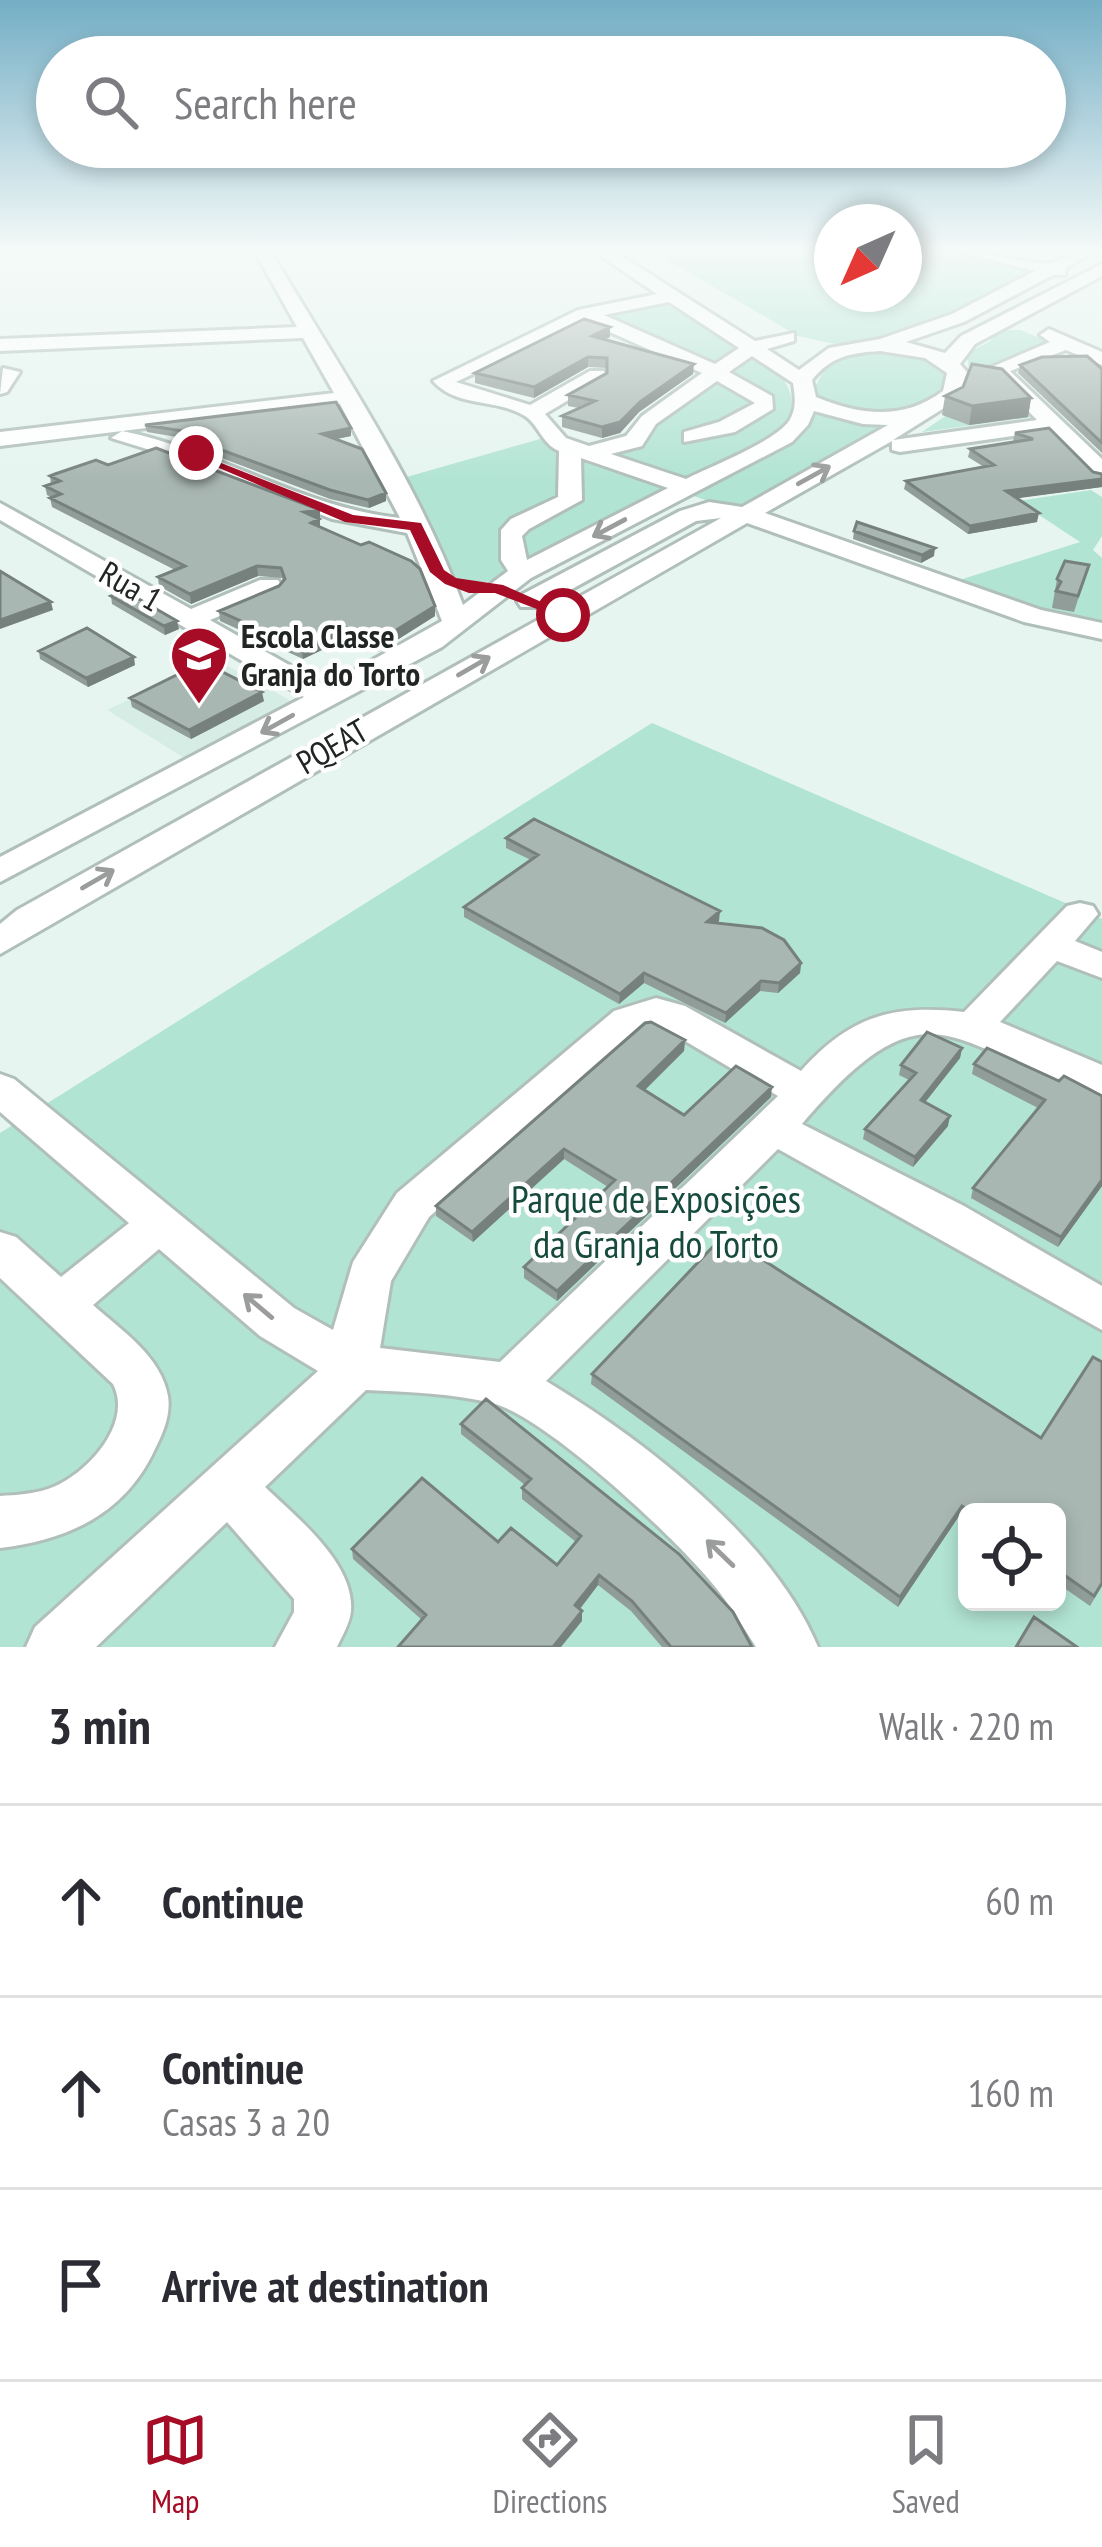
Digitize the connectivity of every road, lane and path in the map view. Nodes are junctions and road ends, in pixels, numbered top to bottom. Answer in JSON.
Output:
{"nodes":[{"id":1,"x":308,"y":327,"type":"edge"},
{"id":2,"x":557,"y":327,"type":"edge"},
{"id":3,"x":618,"y":327,"type":"edge"},
{"id":4,"x":721,"y":327,"type":"edge"},
{"id":5,"x":938,"y":327,"type":"edge"},
{"id":6,"x":993,"y":327,"type":"edge"},
{"id":7,"x":1028,"y":327,"type":"edge"},
{"id":8,"x":311,"y":332,"type":"junction"},
{"id":9,"x":1066,"y":343,"type":"junction"},
{"id":10,"x":663,"y":344,"type":"junction"},
{"id":11,"x":0,"y":345,"type":"edge"},
{"id":12,"x":880,"y":345,"type":"junction"},
{"id":13,"x":753,"y":348,"type":"junction"},
{"id":14,"x":844,"y":348,"type":"junction"},
{"id":15,"x":1102,"y":359,"type":"edge"},
{"id":16,"x":951,"y":363,"type":"junction"},
{"id":17,"x":718,"y":372,"type":"junction"},
{"id":18,"x":597,"y":375,"type":"edge"},
{"id":19,"x":804,"y":390,"type":"junction"},
{"id":20,"x":346,"y":395,"type":"junction"},
{"id":21,"x":533,"y":412,"type":"junction"},
{"id":22,"x":920,"y":416,"type":"junction"},
{"id":23,"x":646,"y":423,"type":"junction"},
{"id":24,"x":1049,"y":425,"type":"junction"},
{"id":25,"x":122,"y":437,"type":"dead end"},
{"id":26,"x":692,"y":437,"type":"junction"},
{"id":27,"x":0,"y":439,"type":"edge"},
{"id":28,"x":900,"y":445,"type":"dead end"},
{"id":29,"x":581,"y":450,"type":"junction"},
{"id":30,"x":727,"y":467,"type":"junction"},
{"id":31,"x":1102,"y":472,"type":"edge"},
{"id":32,"x":687,"y":487,"type":"junction"},
{"id":33,"x":0,"y":510,"type":"edge"},
{"id":34,"x":744,"y":514,"type":"junction"},
{"id":35,"x":416,"y":526,"type":"junction"},
{"id":36,"x":438,"y":572,"type":"junction"},
{"id":37,"x":522,"y":574,"type":"junction"},
{"id":38,"x":269,"y":586,"type":"edge"},
{"id":39,"x":497,"y":588,"type":"junction"},
{"id":40,"x":530,"y":601,"type":"junction"},
{"id":41,"x":563,"y":615,"type":"junction"},
{"id":42,"x":189,"y":619,"type":"junction"},
{"id":43,"x":456,"y":622,"type":"junction"},
{"id":44,"x":1102,"y":631,"type":"edge"},
{"id":45,"x":326,"y":697,"type":"junction"},
{"id":46,"x":229,"y":750,"type":"junction"},
{"id":47,"x":273,"y":780,"type":"junction"},
{"id":48,"x":0,"y":871,"type":"edge"},
{"id":49,"x":1080,"y":914,"type":"dead end"},
{"id":50,"x":0,"y":942,"type":"edge"},
{"id":51,"x":1053,"y":945,"type":"junction"},
{"id":52,"x":1102,"y":966,"type":"edge"},
{"id":53,"x":973,"y":1026,"type":"junction"},
{"id":54,"x":1102,"y":1082,"type":"edge"},
{"id":55,"x":0,"y":1089,"type":"edge"},
{"id":56,"x":803,"y":1091,"type":"junction"},
{"id":57,"x":773,"y":1128,"type":"junction"},
{"id":58,"x":160,"y":1223,"type":"junction"},
{"id":59,"x":0,"y":1250,"type":"edge"},
{"id":60,"x":62,"y":1303,"type":"junction"},
{"id":61,"x":1102,"y":1310,"type":"edge"},
{"id":62,"x":356,"y":1368,"type":"junction"},
{"id":63,"x":509,"y":1385,"type":"junction"},
{"id":64,"x":228,"y":1486,"type":"junction"},
{"id":65,"x":0,"y":1522,"type":"edge"},
{"id":66,"x":55,"y":1647,"type":"edge"},
{"id":67,"x":304,"y":1647,"type":"edge"},
{"id":68,"x":789,"y":1647,"type":"edge"}],
"edges":[{"from":1,"to":8,"type":"street"},
{"from":2,"to":21,"type":"street"},
{"from":3,"to":10,"type":"street"},
{"from":4,"to":13,"type":"street"},
{"from":5,"to":12,"type":"street"},
{"from":6,"to":16,"type":"street"},
{"from":7,"to":9,"type":"street"},
{"from":8,"to":11,"type":"street"},
{"from":8,"to":20,"type":"street"},
{"from":9,"to":15,"type":"street"},
{"from":9,"to":24,"type":"street"},
{"from":10,"to":13,"type":"street"},
{"from":10,"to":17,"type":"street"},
{"from":12,"to":14,"type":"street"},
{"from":12,"to":16,"type":"street"},
{"from":13,"to":14,"type":"street"},
{"from":13,"to":17,"type":"street"},
{"from":13,"to":19,"type":"street"},
{"from":14,"to":19,"type":"street","name":"PQEAT"},
{"from":16,"to":22,"type":"street","name":"PQEAT"},
{"from":17,"to":23,"type":"street"},
{"from":17,"to":26,"type":"street"},
{"from":18,"to":21,"type":"street"},
{"from":19,"to":22,"type":"street"},
{"from":19,"to":30,"type":"street","name":"PQEAT"},
{"from":20,"to":27,"type":"street"},
{"from":20,"to":35,"type":"street"},
{"from":21,"to":29,"type":"street"},
{"from":34,"to":22,"type":"street","name":"PQEAT","one_way":true},
{"from":23,"to":26,"type":"street"},
{"from":23,"to":29,"type":"street"},
{"from":24,"to":28,"type":"street"},
{"from":24,"to":31,"type":"street"},
{"from":25,"to":35,"type":"street"},
{"from":26,"to":30,"type":"street"},
{"from":29,"to":32,"type":"street"},
{"from":29,"to":37,"type":"street"},
{"from":30,"to":32,"type":"street","name":"PQEAT"},
{"from":32,"to":37,"type":"street","name":"PQEAT","one_way":true},
{"from":33,"to":42,"type":"street","name":"Rua 1"},
{"from":34,"to":40,"type":"street"},
{"from":34,"to":41,"type":"street","name":"PQEAT"},
{"from":34,"to":44,"type":"street"},
{"from":35,"to":36,"type":"street"},
{"from":36,"to":39,"type":"street"},
{"from":36,"to":43,"type":"street"},
{"from":37,"to":39,"type":"street","name":"PQEAT"},
{"from":38,"to":42,"type":"street"},
{"from":39,"to":40,"type":"street"},
{"from":39,"to":43,"type":"street","name":"PQEAT"},
{"from":40,"to":41,"type":"street"},
{"from":47,"to":41,"type":"street","name":"PQEAT","one_way":true},
{"from":42,"to":45,"type":"street","name":"Rua 1"},
{"from":43,"to":45,"type":"street","name":"PQEAT"},
{"from":45,"to":46,"type":"street","name":"PQEAT","one_way":true},
{"from":46,"to":47,"type":"street"},
{"from":46,"to":48,"type":"street","name":"PQEAT"},
{"from":50,"to":47,"type":"street","name":"PQEAT","one_way":true},
{"from":49,"to":51,"type":"street"},
{"from":51,"to":52,"type":"street"},
{"from":51,"to":53,"type":"street"},
{"from":53,"to":54,"type":"street"},
{"from":53,"to":56,"type":"street"},
{"from":55,"to":58,"type":"street"},
{"from":56,"to":57,"type":"street"},
{"from":56,"to":62,"type":"street"},
{"from":57,"to":61,"type":"street"},
{"from":57,"to":63,"type":"street"},
{"from":58,"to":60,"type":"street"},
{"from":62,"to":58,"type":"street","one_way":true},
{"from":59,"to":60,"type":"street"},
{"from":60,"to":65,"type":"street"},
{"from":62,"to":63,"type":"street"},
{"from":62,"to":64,"type":"street"},
{"from":68,"to":63,"type":"street","one_way":true},
{"from":64,"to":66,"type":"street"},
{"from":64,"to":67,"type":"street"}]}
